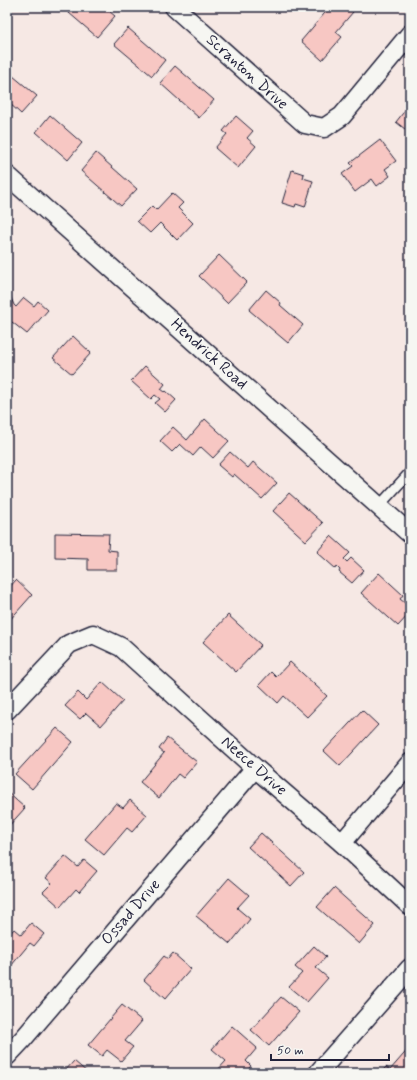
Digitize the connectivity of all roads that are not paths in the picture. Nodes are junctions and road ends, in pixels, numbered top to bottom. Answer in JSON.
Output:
{"nodes":[{"id":1,"x":174,"y":7,"type":"edge"},
{"id":2,"x":410,"y":34,"type":"edge"},
{"id":3,"x":7,"y":175,"type":"edge"},
{"id":4,"x":410,"y":472,"type":"edge"},
{"id":5,"x":379,"y":506,"type":"junction"},
{"id":6,"x":410,"y":534,"type":"edge"},
{"id":7,"x":7,"y":710,"type":"edge"},
{"id":8,"x":410,"y":764,"type":"edge"},
{"id":9,"x":255,"y":768,"type":"junction"},
{"id":10,"x":342,"y":842,"type":"junction"},
{"id":11,"x":410,"y":906,"type":"edge"},
{"id":12,"x":410,"y":968,"type":"edge"},
{"id":13,"x":7,"y":1056,"type":"edge"},
{"id":14,"x":318,"y":1073,"type":"edge"}],
"edges":[{"from":1,"to":2,"type":"street","name":"Scranton Drive"},
{"from":3,"to":5,"type":"street","name":"Hendrick Road"},
{"from":4,"to":5,"type":"lane"},
{"from":5,"to":6,"type":"street","name":"Hendrick Road"},
{"from":7,"to":9,"type":"street","name":"Neece Drive"},
{"from":8,"to":10,"type":"street"},
{"from":9,"to":10,"type":"street","name":"Neece Drive"},
{"from":9,"to":13,"type":"street","name":"Ossad Drive"},
{"from":10,"to":11,"type":"street","name":"Neece Drive"},
{"from":12,"to":14,"type":"street"}]}
